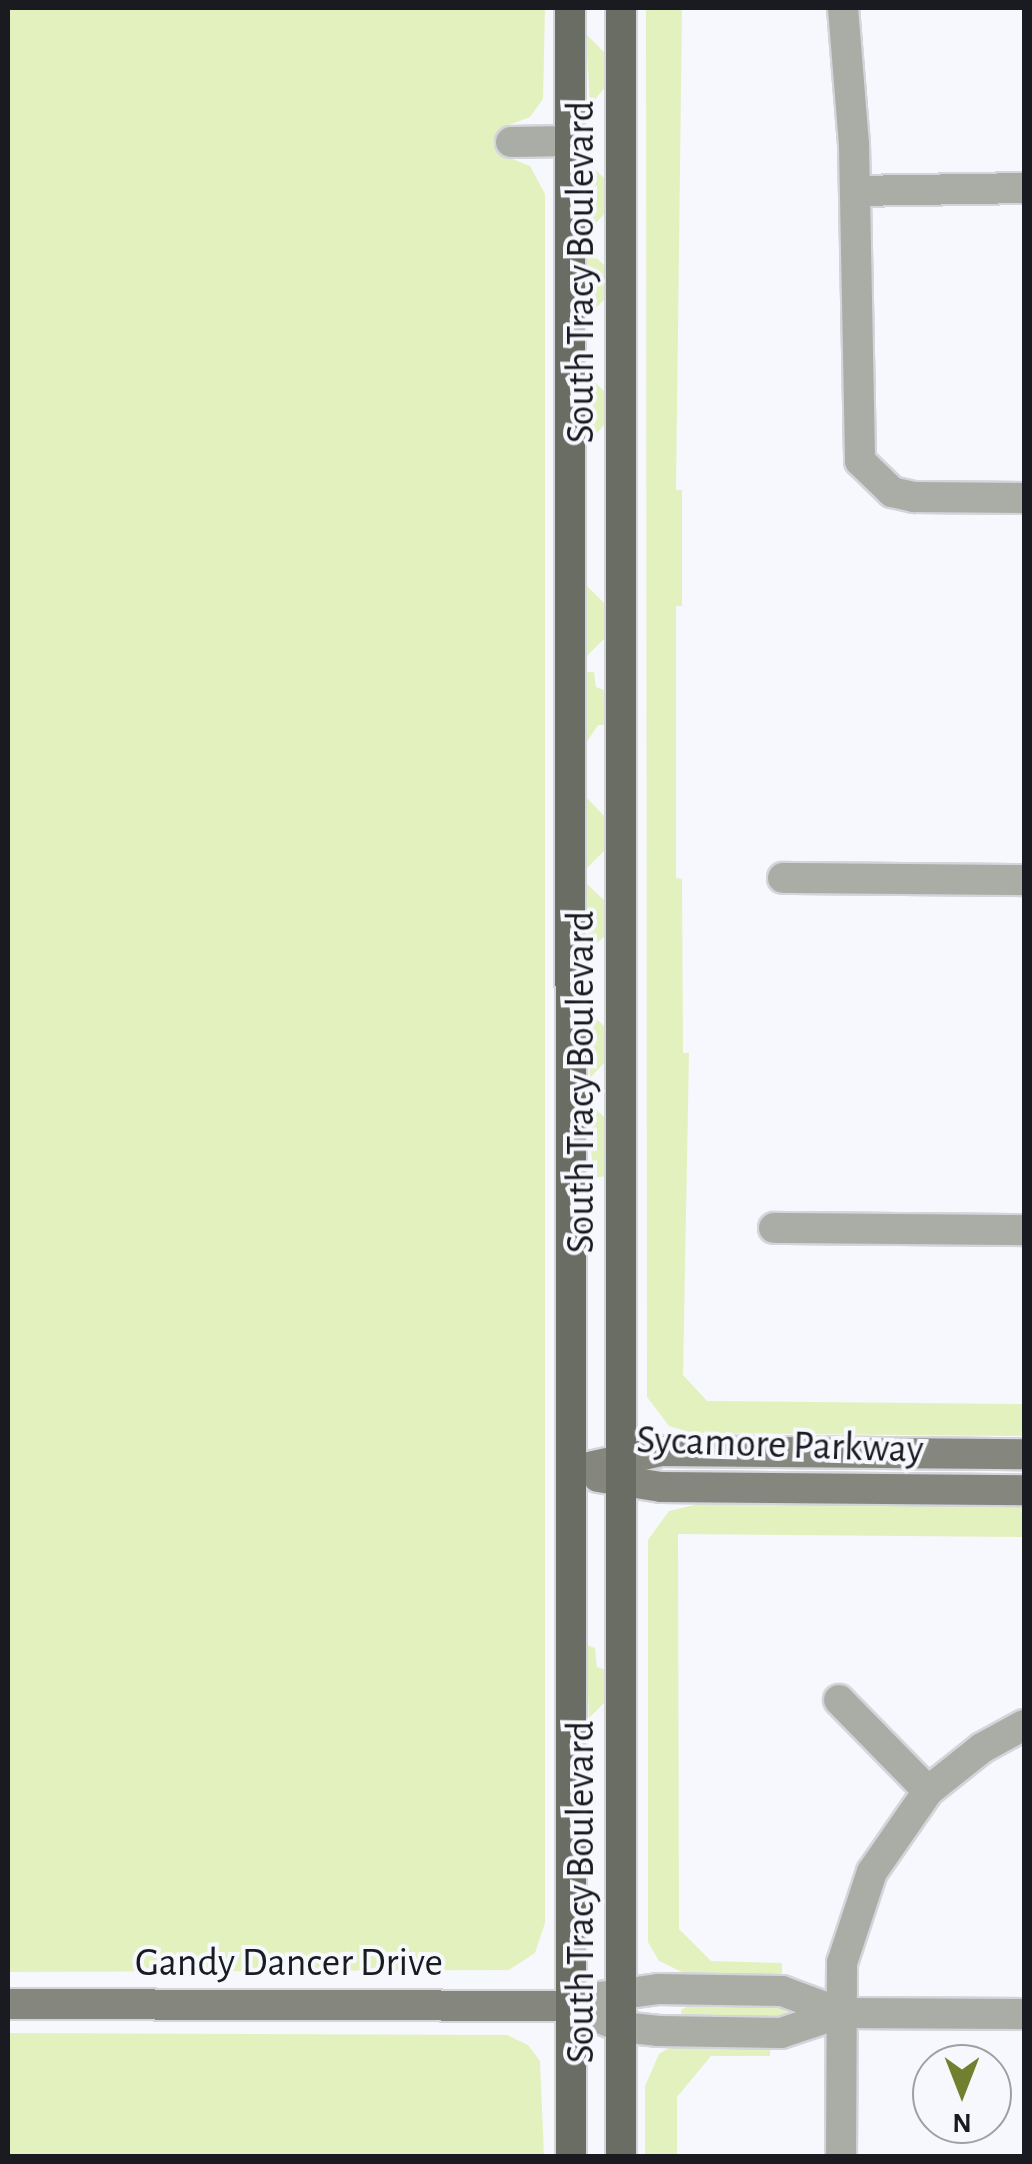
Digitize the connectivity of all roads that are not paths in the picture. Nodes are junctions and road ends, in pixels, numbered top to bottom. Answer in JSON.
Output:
{"nodes":[{"id":1,"x":570,"y":8,"type":"edge"},
{"id":2,"x":621,"y":8,"type":"edge"},
{"id":3,"x":843,"y":8,"type":"edge"},
{"id":4,"x":512,"y":142,"type":"dead end"},
{"id":5,"x":570,"y":142,"type":"junction"},
{"id":6,"x":1024,"y":188,"type":"edge"},
{"id":7,"x":855,"y":191,"type":"junction"},
{"id":8,"x":1024,"y":498,"type":"edge"},
{"id":9,"x":784,"y":878,"type":"dead end"},
{"id":10,"x":1024,"y":880,"type":"edge"},
{"id":11,"x":774,"y":1228,"type":"dead end"},
{"id":12,"x":1024,"y":1230,"type":"edge"},
{"id":13,"x":1024,"y":1454,"type":"edge"},
{"id":14,"x":621,"y":1469,"type":"junction"},
{"id":15,"x":571,"y":1471,"type":"junction"},
{"id":16,"x":1024,"y":1490,"type":"edge"},
{"id":17,"x":839,"y":1700,"type":"dead end"},
{"id":18,"x":1024,"y":1725,"type":"edge"},
{"id":19,"x":928,"y":1790,"type":"junction"},
{"id":20,"x":621,"y":1991,"type":"junction"},
{"id":21,"x":8,"y":2004,"type":"edge"},
{"id":22,"x":570,"y":2006,"type":"junction"},
{"id":23,"x":841,"y":2013,"type":"junction"},
{"id":24,"x":1024,"y":2014,"type":"edge"},
{"id":25,"x":621,"y":2027,"type":"junction"},
{"id":26,"x":571,"y":2156,"type":"edge"},
{"id":27,"x":621,"y":2156,"type":"edge"},
{"id":28,"x":841,"y":2156,"type":"edge"}],
"edges":[{"from":1,"to":5,"type":"main road","name":"South Tracy Boulevard"},
{"from":2,"to":14,"type":"main road","name":"South Tracy Boulevard"},
{"from":3,"to":7,"type":"street"},
{"from":4,"to":5,"type":"street"},
{"from":5,"to":15,"type":"main road","name":"South Tracy Boulevard"},
{"from":6,"to":7,"type":"street"},
{"from":7,"to":8,"type":"street"},
{"from":9,"to":10,"type":"street"},
{"from":11,"to":12,"type":"street"},
{"from":13,"to":14,"type":"main road","name":"Sycamore Parkway"},
{"from":14,"to":15,"type":"main road","name":"Sycamore Parkway"},
{"from":14,"to":16,"type":"main road","name":"Sycamore Parkway"},
{"from":14,"to":20,"type":"main road","name":"South Tracy Boulevard"},
{"from":15,"to":22,"type":"main road","name":"South Tracy Boulevard"},
{"from":17,"to":19,"type":"street"},
{"from":18,"to":19,"type":"street"},
{"from":19,"to":23,"type":"street"},
{"from":20,"to":22,"type":"street"},
{"from":20,"to":23,"type":"street"},
{"from":20,"to":25,"type":"main road","name":"South Tracy Boulevard"},
{"from":21,"to":22,"type":"main road","name":"Gandy Dancer Drive"},
{"from":22,"to":25,"type":"street"},
{"from":22,"to":26,"type":"main road","name":"South Tracy Boulevard"},
{"from":23,"to":24,"type":"street"},
{"from":23,"to":25,"type":"street"},
{"from":23,"to":28,"type":"street"},
{"from":25,"to":27,"type":"main road","name":"South Tracy Boulevard"}]}
